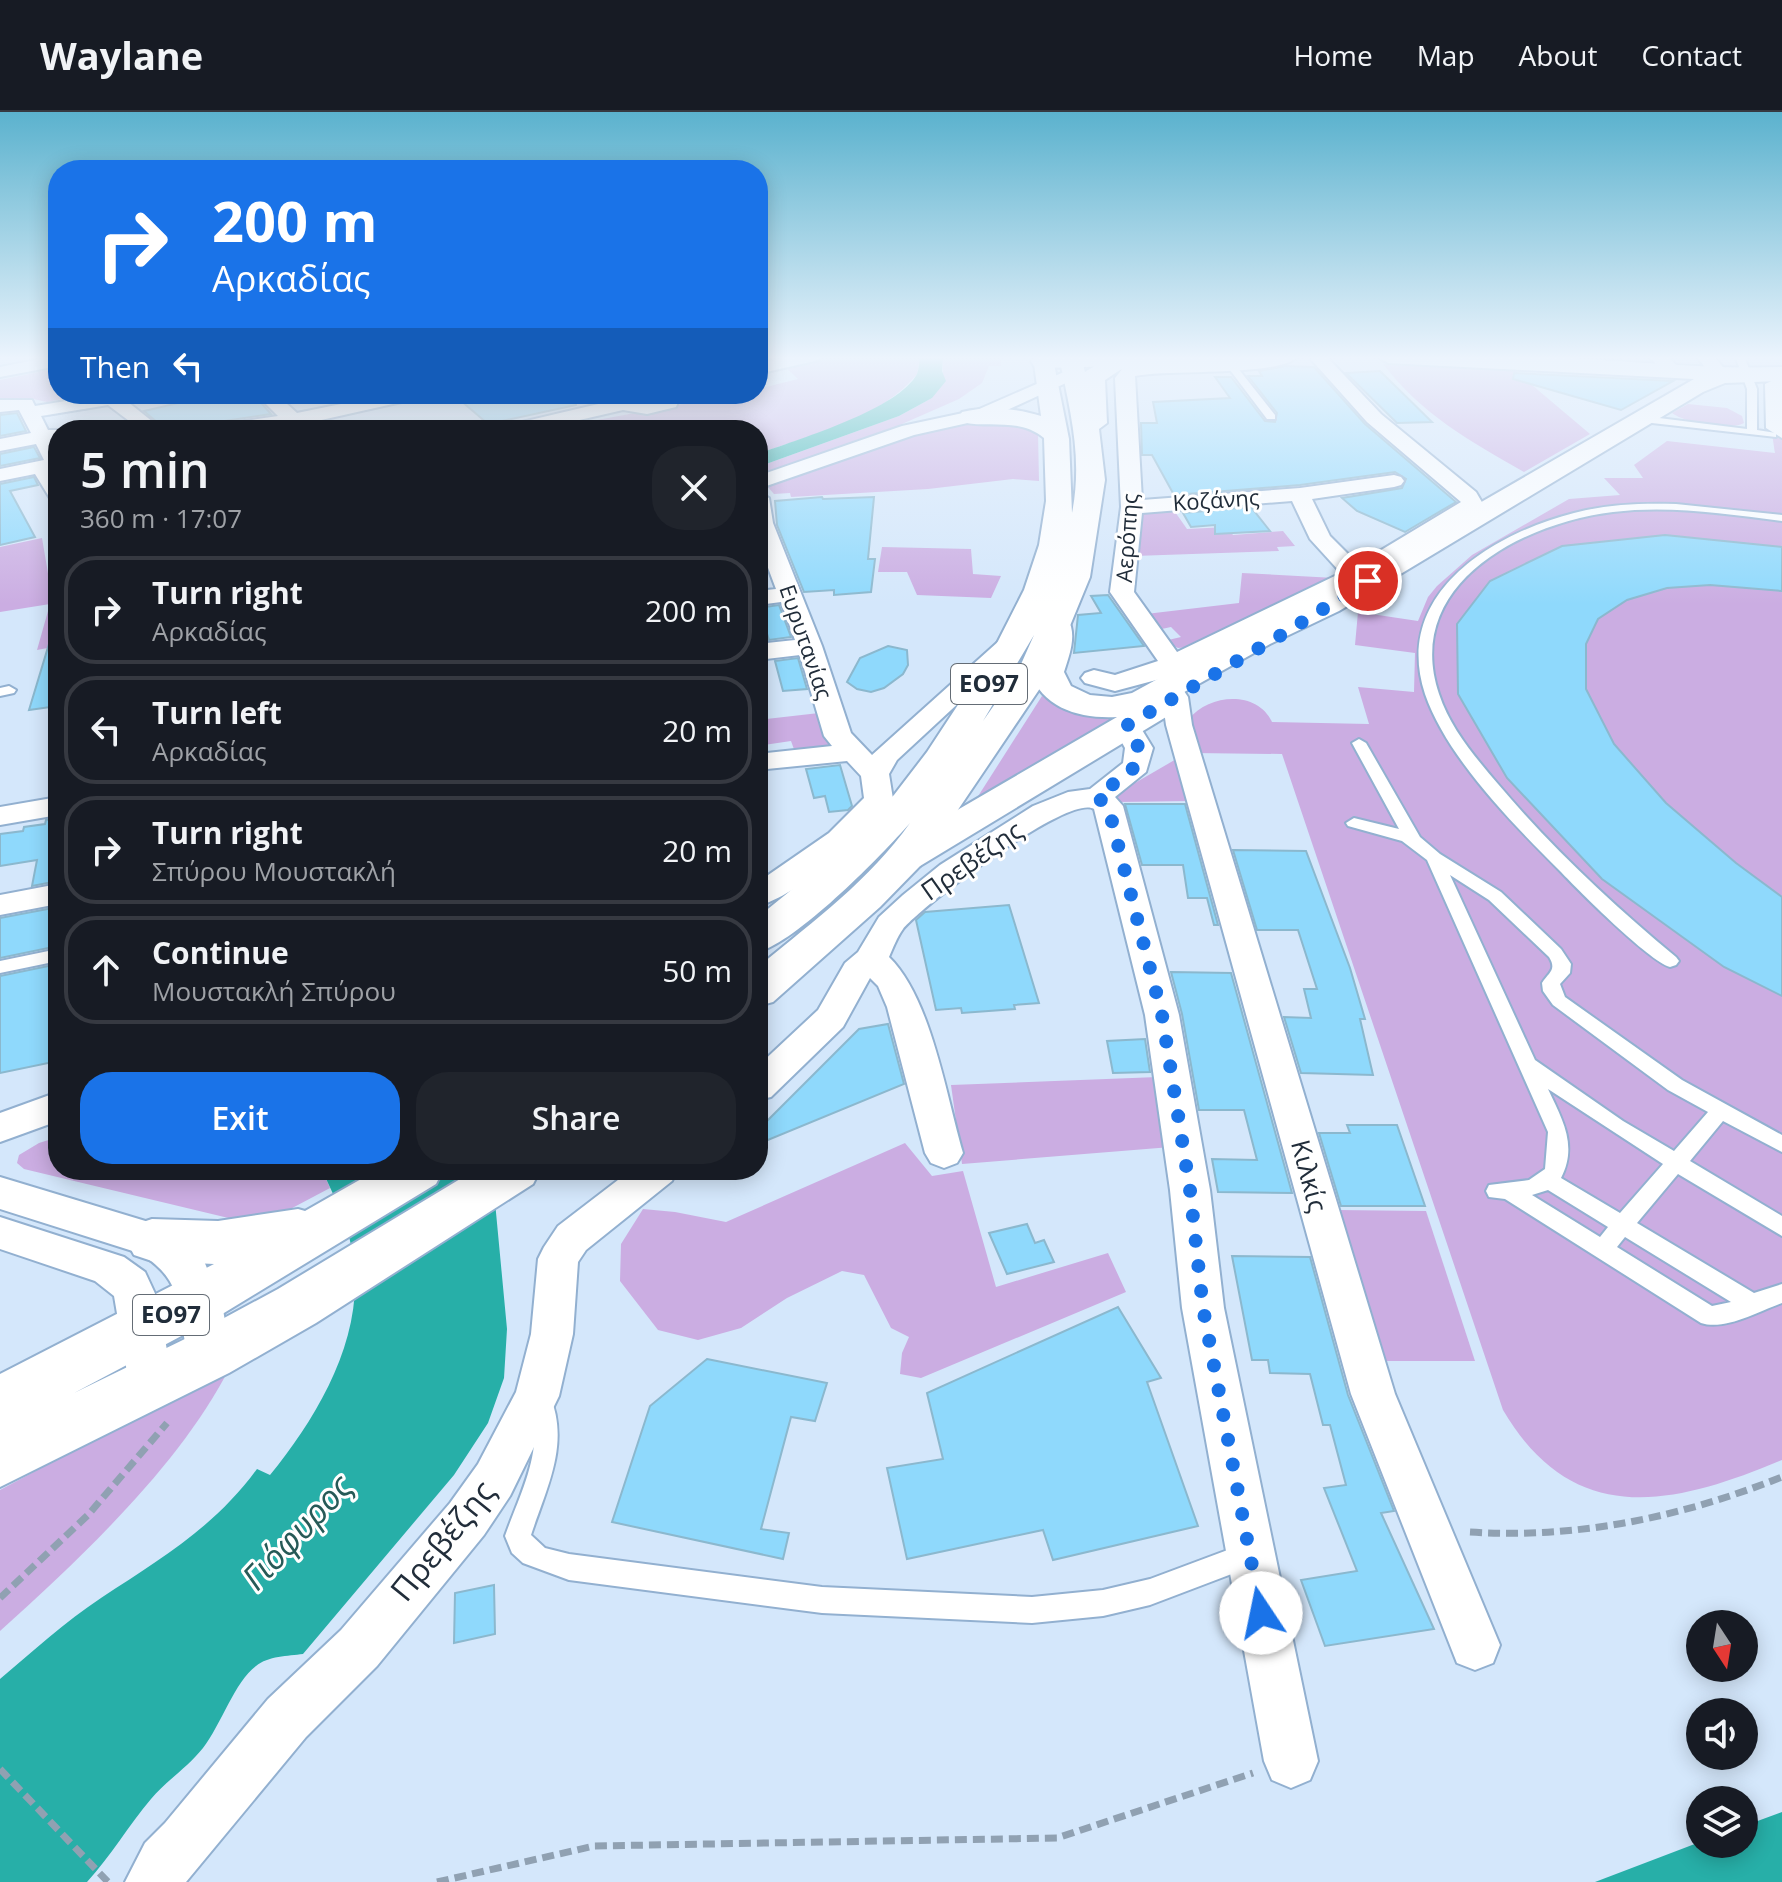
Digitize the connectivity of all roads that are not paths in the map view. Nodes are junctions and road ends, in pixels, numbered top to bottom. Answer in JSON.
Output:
{"nodes":[{"id":1,"x":33,"y":439,"type":"edge"},
{"id":2,"x":884,"y":439,"type":"edge"},
{"id":3,"x":1071,"y":439,"type":"edge"},
{"id":4,"x":1073,"y":439,"type":"edge"},
{"id":5,"x":1126,"y":439,"type":"edge"},
{"id":6,"x":1399,"y":439,"type":"edge"},
{"id":7,"x":1610,"y":439,"type":"edge"},
{"id":8,"x":0,"y":445,"type":"edge"},
{"id":9,"x":48,"y":465,"type":"edge"},
{"id":10,"x":0,"y":475,"type":"edge"},
{"id":11,"x":768,"y":479,"type":"edge"},
{"id":12,"x":1394,"y":481,"type":"dead end"},
{"id":13,"x":1300,"y":494,"type":"junction"},
{"id":14,"x":1132,"y":507,"type":"junction"},
{"id":15,"x":1782,"y":518,"type":"edge"},
{"id":16,"x":769,"y":571,"type":"edge"},
{"id":17,"x":1357,"y":574,"type":"junction"},
{"id":18,"x":790,"y":594,"type":"junction"},
{"id":19,"x":768,"y":597,"type":"edge"},
{"id":20,"x":1328,"y":604,"type":"junction"},
{"id":21,"x":1056,"y":625,"type":"junction"},
{"id":22,"x":1019,"y":636,"type":"junction"},
{"id":23,"x":810,"y":646,"type":"junction"},
{"id":24,"x":768,"y":651,"type":"edge"},
{"id":25,"x":1094,"y":678,"type":"dead end"},
{"id":26,"x":1173,"y":680,"type":"junction"},
{"id":27,"x":1126,"y":726,"type":"junction"},
{"id":28,"x":1359,"y":743,"type":"dead end"},
{"id":29,"x":851,"y":752,"type":"junction"},
{"id":30,"x":768,"y":761,"type":"edge"},
{"id":31,"x":875,"y":774,"type":"junction"},
{"id":32,"x":1097,"y":797,"type":"junction"},
{"id":33,"x":48,"y":808,"type":"edge"},
{"id":34,"x":0,"y":816,"type":"edge"},
{"id":35,"x":1354,"y":823,"type":"dead end"},
{"id":36,"x":1412,"y":838,"type":"junction"},
{"id":37,"x":906,"y":857,"type":"junction"},
{"id":38,"x":1434,"y":858,"type":"junction"},
{"id":39,"x":768,"y":890,"type":"edge"},
{"id":40,"x":48,"y":896,"type":"edge"},
{"id":41,"x":0,"y":905,"type":"edge"},
{"id":42,"x":768,"y":930,"type":"edge"},
{"id":43,"x":48,"y":957,"type":"edge"},
{"id":44,"x":871,"y":959,"type":"junction"},
{"id":45,"x":1670,"y":961,"type":"dead end"},
{"id":46,"x":0,"y":967,"type":"edge"},
{"id":47,"x":768,"y":982,"type":"edge"},
{"id":48,"x":1525,"y":1063,"type":"junction"},
{"id":49,"x":768,"y":1078,"type":"edge"},
{"id":50,"x":48,"y":1110,"type":"edge"},
{"id":51,"x":1720,"y":1111,"type":"junction"},
{"id":52,"x":0,"y":1128,"type":"edge"},
{"id":53,"x":1782,"y":1144,"type":"edge"},
{"id":54,"x":944,"y":1153,"type":"dead end"},
{"id":55,"x":1675,"y":1164,"type":"junction"},
{"id":56,"x":401,"y":1180,"type":"edge"},
{"id":57,"x":500,"y":1180,"type":"edge"},
{"id":58,"x":645,"y":1180,"type":"edge"},
{"id":59,"x":1548,"y":1180,"type":"junction"},
{"id":60,"x":0,"y":1193,"type":"edge"},
{"id":61,"x":333,"y":1221,"type":"junction"},
{"id":62,"x":1624,"y":1226,"type":"junction"},
{"id":63,"x":1782,"y":1227,"type":"edge"},
{"id":64,"x":0,"y":1233,"type":"edge"},
{"id":65,"x":152,"y":1240,"type":"junction"},
{"id":66,"x":1601,"y":1251,"type":"junction"},
{"id":67,"x":1782,"y":1293,"type":"edge"},
{"id":68,"x":200,"y":1300,"type":"junction"},
{"id":69,"x":1753,"y":1304,"type":"junction"},
{"id":70,"x":209,"y":1355,"type":"junction"},
{"id":71,"x":154,"y":1378,"type":"junction"},
{"id":72,"x":537,"y":1396,"type":"junction"},
{"id":73,"x":0,"y":1403,"type":"edge"},
{"id":74,"x":0,"y":1459,"type":"edge"},
{"id":75,"x":1249,"y":1555,"type":"junction"},
{"id":76,"x":1475,"y":1645,"type":"dead end"},
{"id":77,"x":1291,"y":1761,"type":"road end"},
{"id":78,"x":154,"y":1882,"type":"edge"}],
"edges":[{"from":1,"to":8,"type":"street"},
{"from":2,"to":11,"type":"street"},
{"from":3,"to":22,"type":"main road","number":"ΕΟ97"},
{"from":4,"to":21,"type":"main road","number":"ΕΟ97"},
{"from":5,"to":14,"type":"street","name":"Αερόπης"},
{"from":6,"to":17,"type":"street"},
{"from":7,"to":20,"type":"main road"},
{"from":9,"to":10,"type":"street"},
{"from":12,"to":13,"type":"street","name":"Κοζάνης"},
{"from":13,"to":14,"type":"street","name":"Κοζάνης"},
{"from":13,"to":17,"type":"street"},
{"from":14,"to":26,"type":"street","name":"Αερόπης"},
{"from":15,"to":45,"type":"lane"},
{"from":16,"to":18,"type":"street","name":"Ευρυτανίας"},
{"from":17,"to":26,"type":"street"},
{"from":18,"to":19,"type":"street"},
{"from":18,"to":23,"type":"street","name":"Ευρυτανίας"},
{"from":20,"to":21,"type":"main road"},
{"from":20,"to":26,"type":"main road"},
{"from":21,"to":37,"type":"main road","number":"ΕΟ97"},
{"from":22,"to":31,"type":"street"},
{"from":22,"to":42,"type":"main road","number":"ΕΟ97"},
{"from":23,"to":24,"type":"street"},
{"from":23,"to":29,"type":"street","name":"Ευρυτανίας"},
{"from":25,"to":26,"type":"street"},
{"from":26,"to":27,"type":"main road"},
{"from":26,"to":76,"type":"street","name":"Κιλκίς"},
{"from":27,"to":32,"type":"street"},
{"from":27,"to":37,"type":"main road"},
{"from":28,"to":36,"type":"lane"},
{"from":29,"to":30,"type":"street"},
{"from":29,"to":31,"type":"street","name":"Ευρυτανίας"},
{"from":31,"to":39,"type":"street"},
{"from":32,"to":44,"type":"street","name":"Πρεβέζης"},
{"from":32,"to":75,"type":"street"},
{"from":33,"to":34,"type":"street"},
{"from":35,"to":36,"type":"lane"},
{"from":36,"to":38,"type":"lane"},
{"from":37,"to":47,"type":"main road","number":"ΕΟ97"},
{"from":38,"to":48,"type":"lane"},
{"from":38,"to":51,"type":"lane"},
{"from":40,"to":41,"type":"street"},
{"from":43,"to":46,"type":"lane"},
{"from":44,"to":49,"type":"street","name":"Πρεβέζης"},
{"from":44,"to":54,"type":"street"},
{"from":48,"to":55,"type":"lane"},
{"from":48,"to":59,"type":"lane"},
{"from":50,"to":52,"type":"street"},
{"from":51,"to":53,"type":"lane"},
{"from":51,"to":55,"type":"lane"},
{"from":55,"to":62,"type":"lane"},
{"from":55,"to":63,"type":"lane"},
{"from":56,"to":61,"type":"main road","number":"ΕΟ97"},
{"from":57,"to":70,"type":"main road","number":"ΕΟ97"},
{"from":58,"to":72,"type":"street","name":"Πρεβέζης"},
{"from":59,"to":62,"type":"lane"},
{"from":59,"to":66,"type":"lane"},
{"from":60,"to":65,"type":"street"},
{"from":61,"to":65,"type":"main road"},
{"from":61,"to":68,"type":"main road","number":"ΕΟ97"},
{"from":62,"to":66,"type":"lane"},
{"from":62,"to":69,"type":"lane"},
{"from":64,"to":71,"type":"street"},
{"from":65,"to":68,"type":"street"},
{"from":66,"to":69,"type":"lane"},
{"from":67,"to":69,"type":"lane"},
{"from":68,"to":70,"type":"street"},
{"from":68,"to":71,"type":"main road","number":"ΕΟ97"},
{"from":70,"to":71,"type":"main road","number":"ΕΟ97"},
{"from":71,"to":73,"type":"main road","number":"ΕΟ97"},
{"from":71,"to":74,"type":"main road","number":"ΕΟ97"},
{"from":72,"to":75,"type":"lane"},
{"from":72,"to":78,"type":"street","name":"Πρεβέζης"},
{"from":75,"to":77,"type":"street"}]}
